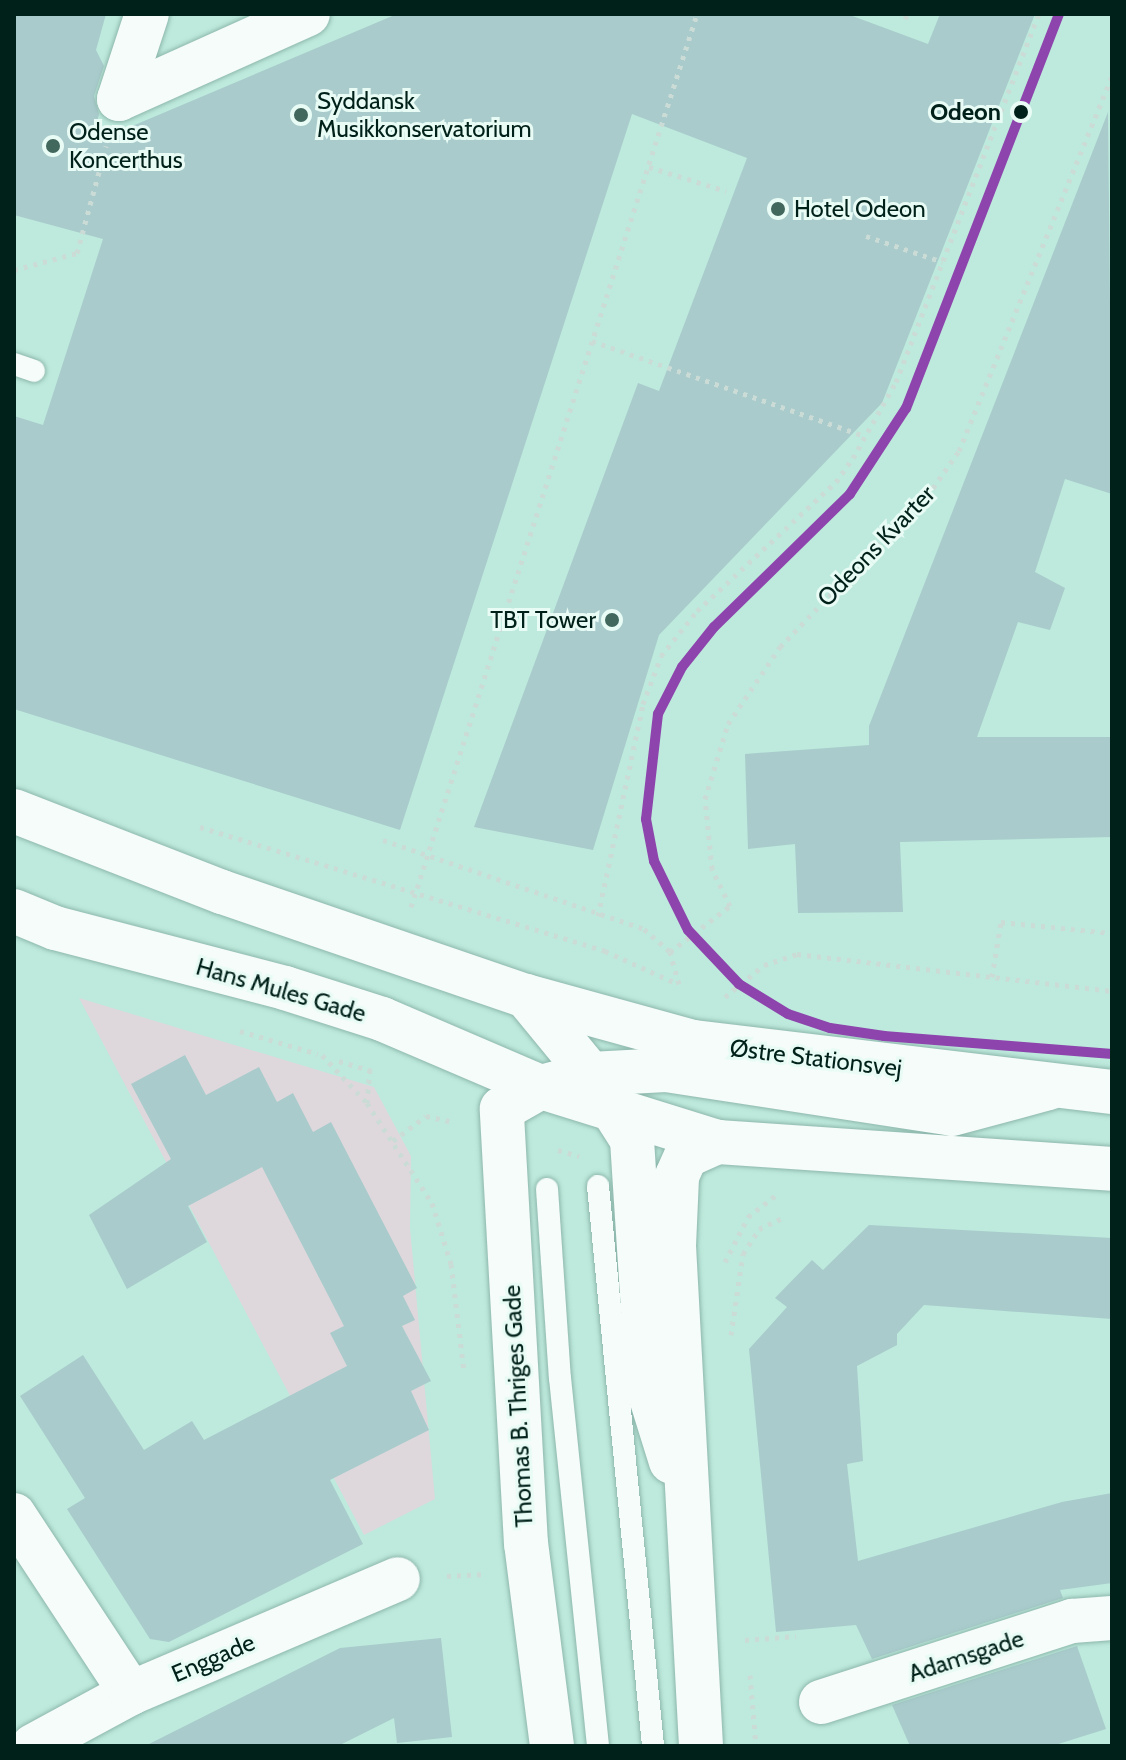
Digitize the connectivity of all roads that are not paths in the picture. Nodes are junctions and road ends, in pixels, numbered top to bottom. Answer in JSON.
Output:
{"nodes":[{"id":1,"x":147,"y":14,"type":"edge"},
{"id":2,"x":295,"y":17,"type":"edge"},
{"id":3,"x":14,"y":811,"type":"edge"},
{"id":4,"x":14,"y":844,"type":"edge"},
{"id":5,"x":222,"y":892,"type":"junction"},
{"id":6,"x":14,"y":911,"type":"edge"},
{"id":7,"x":526,"y":996,"type":"junction"},
{"id":8,"x":590,"y":1074,"type":"junction"},
{"id":9,"x":541,"y":1087,"type":"junction"},
{"id":10,"x":1049,"y":1088,"type":"junction"},
{"id":11,"x":1112,"y":1092,"type":"edge"},
{"id":12,"x":619,"y":1112,"type":"junction"},
{"id":13,"x":718,"y":1142,"type":"junction"},
{"id":14,"x":1112,"y":1169,"type":"edge"},
{"id":15,"x":598,"y":1186,"type":"dead end"},
{"id":16,"x":547,"y":1189,"type":"dead end"},
{"id":17,"x":14,"y":1515,"type":"edge"},
{"id":18,"x":688,"y":1516,"type":"junction"},
{"id":19,"x":398,"y":1579,"type":"dead end"},
{"id":20,"x":1112,"y":1618,"type":"edge"},
{"id":21,"x":131,"y":1693,"type":"junction"},
{"id":22,"x":821,"y":1702,"type":"dead end"},
{"id":23,"x":33,"y":1746,"type":"edge"},
{"id":24,"x":552,"y":1746,"type":"edge"},
{"id":25,"x":598,"y":1746,"type":"edge"},
{"id":26,"x":653,"y":1746,"type":"edge"},
{"id":27,"x":701,"y":1746,"type":"edge"}],
"edges":[{"from":1,"to":2,"type":"street"},
{"from":3,"to":5,"type":"street"},
{"from":4,"to":5,"type":"street"},
{"from":5,"to":7,"type":"street"},
{"from":6,"to":9,"type":"street","name":"Hans Mules Gade"},
{"from":7,"to":8,"type":"street"},
{"from":7,"to":10,"type":"street","name":"Østre Stationsvej"},
{"from":8,"to":9,"type":"street"},
{"from":8,"to":10,"type":"street"},
{"from":8,"to":12,"type":"street"},
{"from":9,"to":12,"type":"street"},
{"from":9,"to":24,"type":"street","name":"Thomas B. Thriges Gade"},
{"from":10,"to":11,"type":"street","name":"Østre Stationsvej"},
{"from":12,"to":13,"type":"street"},
{"from":12,"to":18,"type":"street"},
{"from":13,"to":14,"type":"street"},
{"from":13,"to":18,"type":"street"},
{"from":15,"to":26,"type":"lane"},
{"from":16,"to":25,"type":"lane"},
{"from":17,"to":21,"type":"street"},
{"from":18,"to":27,"type":"street"},
{"from":19,"to":21,"type":"street","name":"Enggade"},
{"from":20,"to":22,"type":"street","name":"Adamsgade"},
{"from":21,"to":23,"type":"street","name":"Enggade"}]}
